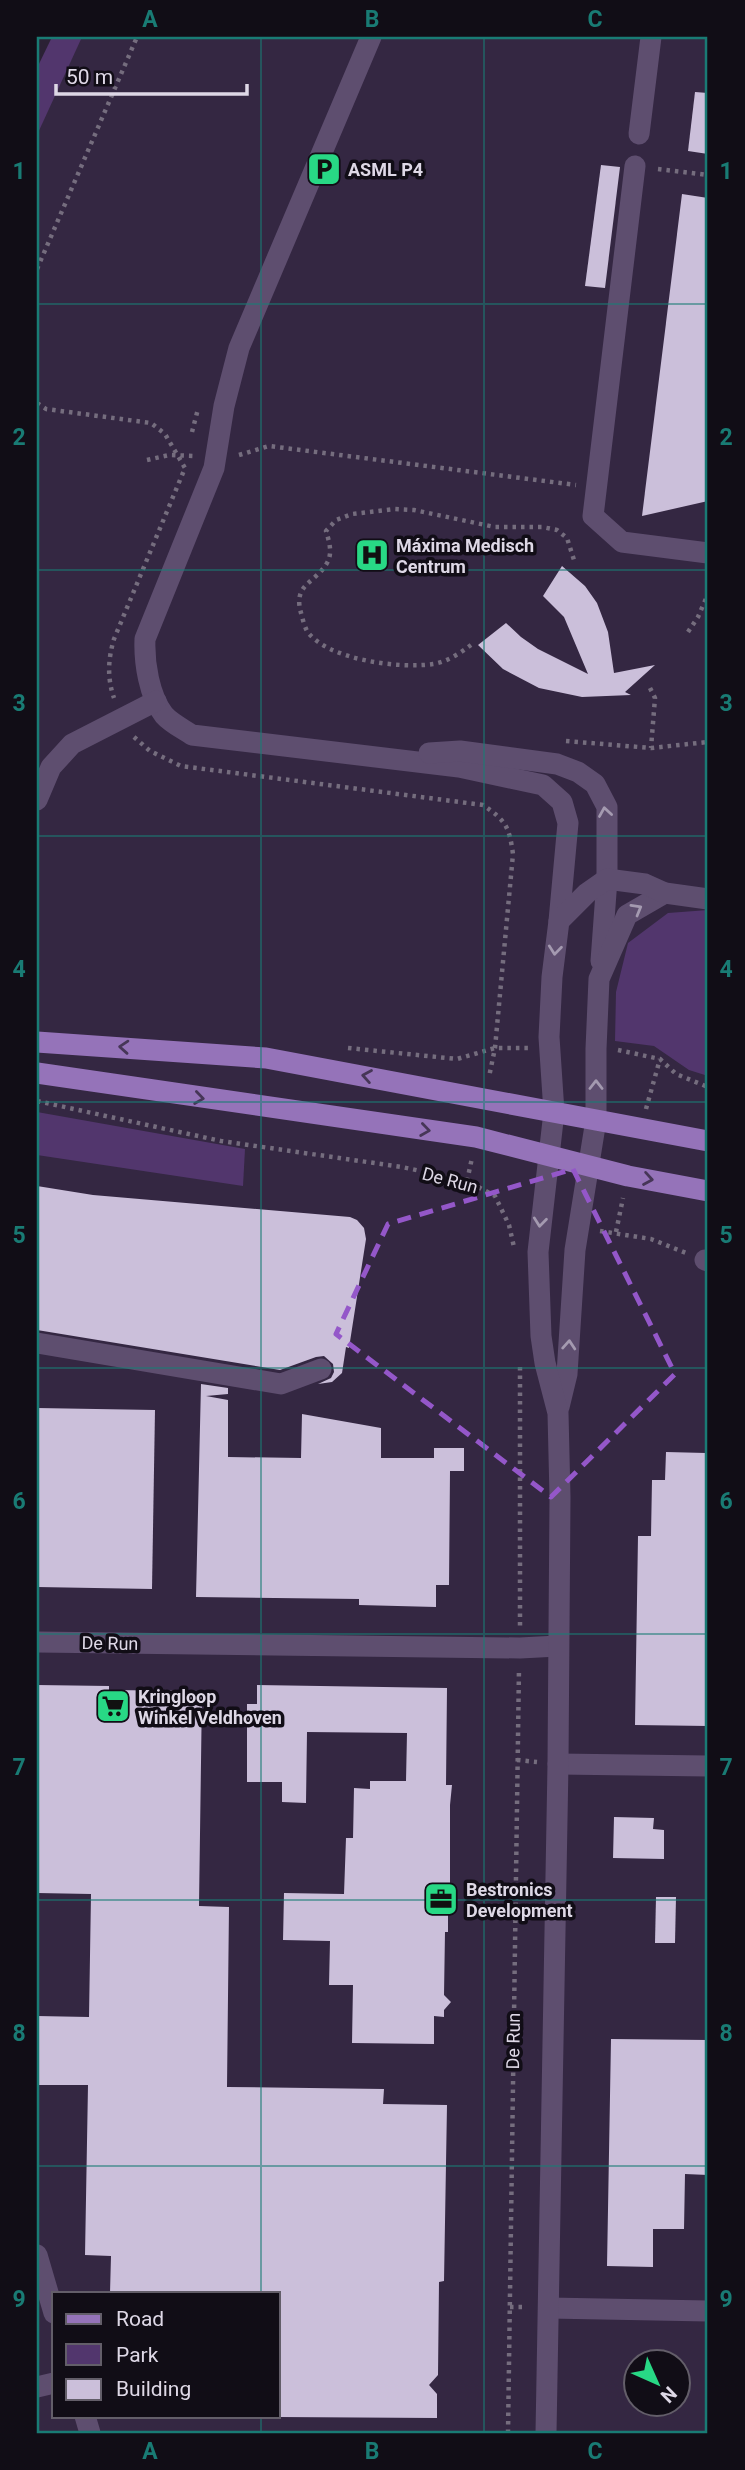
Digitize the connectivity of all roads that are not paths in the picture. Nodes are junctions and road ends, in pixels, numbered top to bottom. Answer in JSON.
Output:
{"nodes":[{"id":1,"x":371,"y":37,"type":"edge"},
{"id":2,"x":652,"y":37,"type":"edge"},
{"id":3,"x":639,"y":134,"type":"dead end"},
{"id":4,"x":635,"y":166,"type":"dead end"},
{"id":5,"x":708,"y":553,"type":"edge"},
{"id":6,"x":156,"y":701,"type":"junction"},
{"id":7,"x":368,"y":756,"type":"junction"},
{"id":8,"x":37,"y":800,"type":"edge"},
{"id":9,"x":607,"y":880,"type":"junction"},
{"id":10,"x":665,"y":893,"type":"junction"},
{"id":11,"x":708,"y":898,"type":"edge"},
{"id":12,"x":559,"y":921,"type":"junction"},
{"id":13,"x":599,"y":979,"type":"junction"},
{"id":14,"x":37,"y":1042,"type":"edge"},
{"id":15,"x":37,"y":1073,"type":"edge"},
{"id":16,"x":554,"y":1112,"type":"junction"},
{"id":17,"x":596,"y":1120,"type":"junction"},
{"id":18,"x":708,"y":1141,"type":"edge"},
{"id":19,"x":549,"y":1155,"type":"junction"},
{"id":20,"x":588,"y":1165,"type":"junction"},
{"id":21,"x":708,"y":1191,"type":"edge"},
{"id":22,"x":37,"y":1343,"type":"edge"},
{"id":23,"x":321,"y":1369,"type":"dead end"},
{"id":24,"x":558,"y":1413,"type":"junction"},
{"id":25,"x":37,"y":1642,"type":"edge"},
{"id":26,"x":558,"y":1646,"type":"junction"},
{"id":27,"x":558,"y":1764,"type":"junction"},
{"id":28,"x":708,"y":1766,"type":"edge"},
{"id":29,"x":37,"y":2255,"type":"edge"},
{"id":30,"x":52,"y":2307,"type":"edge"},
{"id":31,"x":549,"y":2308,"type":"junction"},
{"id":32,"x":708,"y":2311,"type":"edge"},
{"id":33,"x":546,"y":2433,"type":"edge"}],
"edges":[{"from":1,"to":6,"type":"street"},
{"from":2,"to":3,"type":"street"},
{"from":4,"to":5,"type":"street"},
{"from":6,"to":7,"type":"street"},
{"from":6,"to":8,"type":"street"},
{"from":9,"to":7,"type":"street","one_way":true},
{"from":7,"to":12,"type":"street"},
{"from":9,"to":10,"type":"street"},
{"from":9,"to":12,"type":"street"},
{"from":9,"to":13,"type":"street"},
{"from":10,"to":11,"type":"street"},
{"from":13,"to":10,"type":"street","one_way":true},
{"from":12,"to":16,"type":"street","one_way":true},
{"from":17,"to":13,"type":"street","one_way":true},
{"from":16,"to":14,"type":"main road","one_way":true},
{"from":15,"to":19,"type":"main road","one_way":true},
{"from":16,"to":17,"type":"main road"},
{"from":16,"to":19,"type":"street"},
{"from":17,"to":18,"type":"main road"},
{"from":17,"to":20,"type":"street"},
{"from":19,"to":20,"type":"main road"},
{"from":19,"to":24,"type":"street","one_way":true},
{"from":20,"to":21,"type":"main road","one_way":true},
{"from":24,"to":20,"type":"street","one_way":true},
{"from":22,"to":23,"type":"street"},
{"from":24,"to":26,"type":"street"},
{"from":25,"to":26,"type":"street","name":"De Run"},
{"from":26,"to":27,"type":"street"},
{"from":27,"to":28,"type":"street"},
{"from":27,"to":31,"type":"street"},
{"from":29,"to":30,"type":"street"},
{"from":31,"to":32,"type":"street"},
{"from":31,"to":33,"type":"street"}]}
